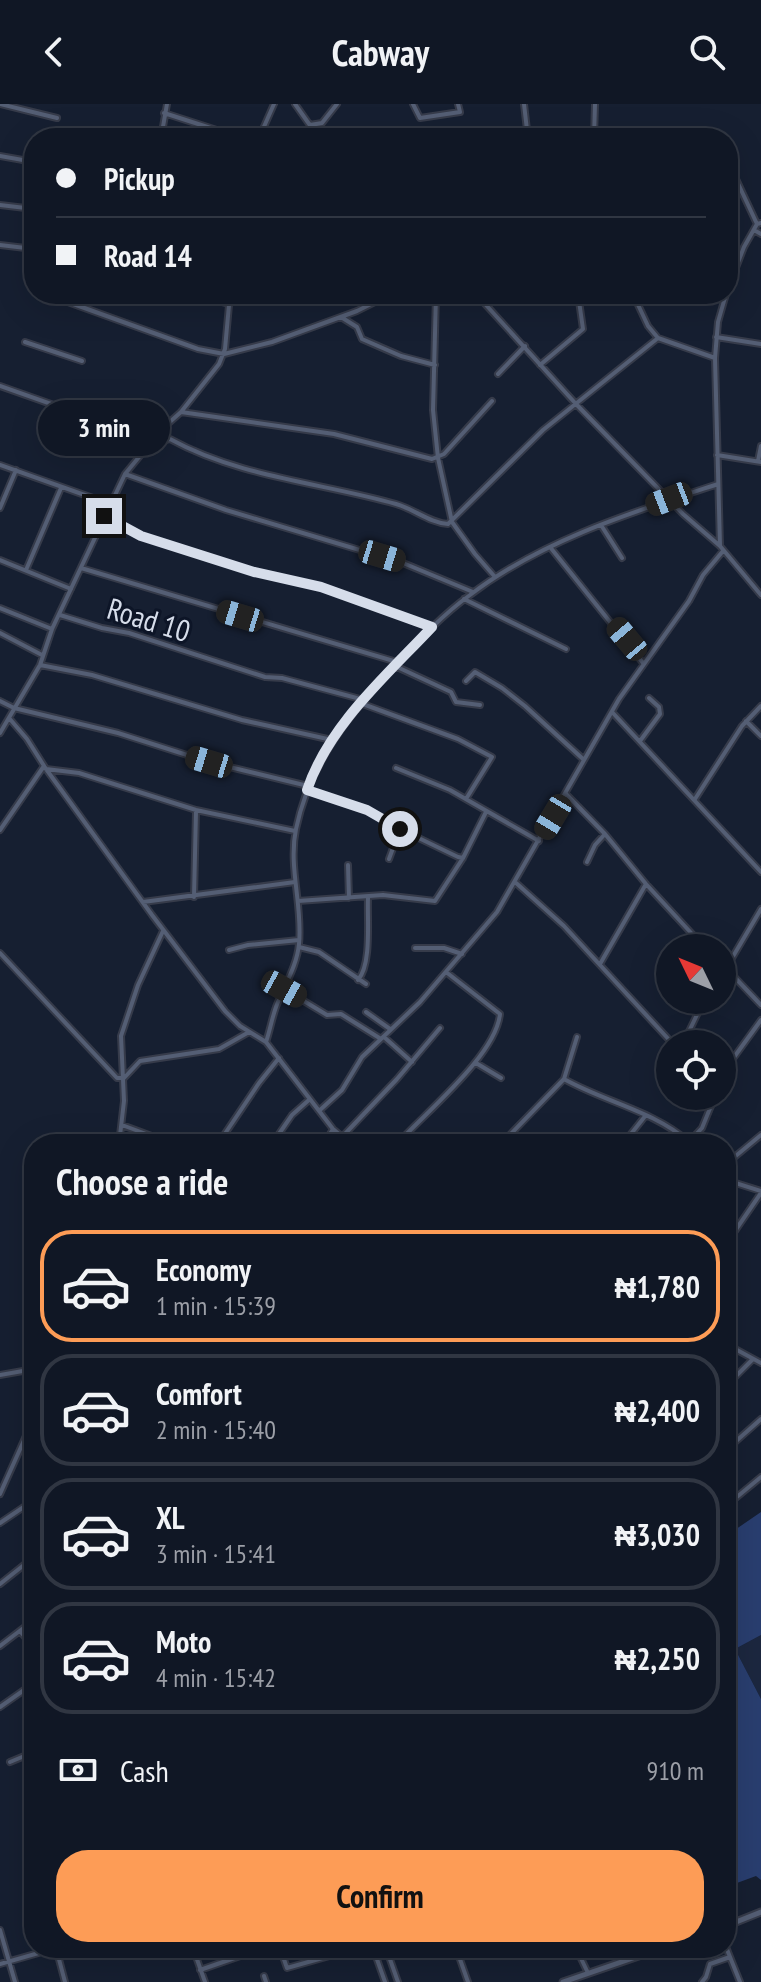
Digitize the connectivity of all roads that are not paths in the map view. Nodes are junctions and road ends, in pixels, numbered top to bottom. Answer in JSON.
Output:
{"nodes":[{"id":1,"x":0,"y":104,"type":"edge"},
{"id":2,"x":167,"y":104,"type":"edge"},
{"id":3,"x":274,"y":104,"type":"edge"},
{"id":4,"x":295,"y":104,"type":"edge"},
{"id":5,"x":337,"y":104,"type":"edge"},
{"id":6,"x":413,"y":104,"type":"edge"},
{"id":7,"x":458,"y":104,"type":"edge"},
{"id":8,"x":524,"y":104,"type":"edge"},
{"id":9,"x":595,"y":104,"type":"edge"},
{"id":10,"x":164,"y":113,"type":"junction"},
{"id":11,"x":57,"y":118,"type":"dead end"},
{"id":12,"x":310,"y":125,"type":"junction"},
{"id":13,"x":162,"y":128,"type":"edge"},
{"id":14,"x":211,"y":128,"type":"edge"},
{"id":15,"x":263,"y":128,"type":"edge"},
{"id":16,"x":312,"y":128,"type":"edge"},
{"id":17,"x":527,"y":128,"type":"edge"},
{"id":18,"x":594,"y":128,"type":"edge"},
{"id":19,"x":0,"y":156,"type":"edge"},
{"id":20,"x":24,"y":160,"type":"edge"},
{"id":21,"x":738,"y":183,"type":"edge"},
{"id":22,"x":0,"y":205,"type":"edge"},
{"id":23,"x":24,"y":208,"type":"edge"},
{"id":24,"x":758,"y":226,"type":"edge"},
{"id":25,"x":761,"y":234,"type":"edge"},
{"id":26,"x":0,"y":245,"type":"edge"},
{"id":27,"x":24,"y":248,"type":"edge"},
{"id":28,"x":738,"y":262,"type":"edge"},
{"id":29,"x":77,"y":304,"type":"edge"},
{"id":30,"x":229,"y":304,"type":"edge"},
{"id":31,"x":369,"y":304,"type":"edge"},
{"id":32,"x":436,"y":304,"type":"edge"},
{"id":33,"x":485,"y":304,"type":"edge"},
{"id":34,"x":579,"y":304,"type":"edge"},
{"id":35,"x":638,"y":304,"type":"edge"},
{"id":36,"x":724,"y":304,"type":"edge"},
{"id":37,"x":341,"y":317,"type":"junction"},
{"id":38,"x":716,"y":337,"type":"junction"},
{"id":39,"x":658,"y":338,"type":"junction"},
{"id":40,"x":25,"y":342,"type":"dead end"},
{"id":41,"x":761,"y":344,"type":"edge"},
{"id":42,"x":525,"y":346,"type":"junction"},
{"id":43,"x":224,"y":354,"type":"junction"},
{"id":44,"x":715,"y":358,"type":"junction"},
{"id":45,"x":82,"y":361,"type":"dead end"},
{"id":46,"x":435,"y":365,"type":"junction"},
{"id":47,"x":540,"y":365,"type":"junction"},
{"id":48,"x":498,"y":374,"type":"dead end"},
{"id":49,"x":0,"y":386,"type":"edge"},
{"id":50,"x":492,"y":401,"type":"dead end"},
{"id":51,"x":576,"y":404,"type":"junction"},
{"id":52,"x":181,"y":412,"type":"junction"},
{"id":53,"x":152,"y":442,"type":"junction"},
{"id":54,"x":761,"y":446,"type":"edge"},
{"id":55,"x":717,"y":455,"type":"junction"},
{"id":56,"x":438,"y":458,"type":"junction"},
{"id":57,"x":760,"y":461,"type":"edge"},
{"id":58,"x":0,"y":465,"type":"edge"},
{"id":59,"x":16,"y":470,"type":"junction"},
{"id":60,"x":125,"y":474,"type":"junction"},
{"id":61,"x":718,"y":484,"type":"junction"},
{"id":62,"x":61,"y":487,"type":"junction"},
{"id":63,"x":669,"y":499,"type":"junction"},
{"id":64,"x":110,"y":504,"type":"junction"},
{"id":65,"x":0,"y":508,"type":"edge"},
{"id":66,"x":104,"y":516,"type":"junction"},
{"id":67,"x":452,"y":522,"type":"junction"},
{"id":68,"x":601,"y":525,"type":"junction"},
{"id":69,"x":550,"y":547,"type":"junction"},
{"id":70,"x":721,"y":548,"type":"junction"},
{"id":71,"x":622,"y":558,"type":"dead end"},
{"id":72,"x":0,"y":560,"type":"edge"},
{"id":73,"x":81,"y":568,"type":"junction"},
{"id":74,"x":26,"y":570,"type":"junction"},
{"id":75,"x":495,"y":577,"type":"junction"},
{"id":76,"x":71,"y":589,"type":"junction"},
{"id":77,"x":473,"y":592,"type":"junction"},
{"id":78,"x":761,"y":595,"type":"edge"},
{"id":79,"x":464,"y":599,"type":"junction"},
{"id":80,"x":0,"y":608,"type":"edge"},
{"id":81,"x":60,"y":615,"type":"junction"},
{"id":82,"x":432,"y":627,"type":"junction"},
{"id":83,"x":52,"y":629,"type":"junction"},
{"id":84,"x":0,"y":633,"type":"edge"},
{"id":85,"x":566,"y":649,"type":"dead end"},
{"id":86,"x":42,"y":655,"type":"junction"},
{"id":87,"x":643,"y":663,"type":"junction"},
{"id":88,"x":396,"y":664,"type":"junction"},
{"id":89,"x":40,"y":665,"type":"junction"},
{"id":90,"x":466,"y":681,"type":"dead end"},
{"id":91,"x":649,"y":698,"type":"dead end"},
{"id":92,"x":0,"y":701,"type":"edge"},
{"id":93,"x":362,"y":702,"type":"junction"},
{"id":94,"x":480,"y":705,"type":"dead end"},
{"id":95,"x":761,"y":706,"type":"edge"},
{"id":96,"x":14,"y":708,"type":"junction"},
{"id":97,"x":612,"y":712,"type":"junction"},
{"id":98,"x":9,"y":718,"type":"junction"},
{"id":99,"x":746,"y":721,"type":"junction"},
{"id":100,"x":0,"y":733,"type":"edge"},
{"id":101,"x":761,"y":736,"type":"edge"},
{"id":102,"x":332,"y":740,"type":"junction"},
{"id":103,"x":640,"y":741,"type":"junction"},
{"id":104,"x":583,"y":759,"type":"junction"},
{"id":105,"x":45,"y":767,"type":"junction"},
{"id":106,"x":396,"y":768,"type":"dead end"},
{"id":107,"x":308,"y":788,"type":"junction"},
{"id":108,"x":566,"y":794,"type":"junction"},
{"id":109,"x":466,"y":799,"type":"junction"},
{"id":110,"x":695,"y":799,"type":"junction"},
{"id":111,"x":196,"y":810,"type":"junction"},
{"id":112,"x":486,"y":812,"type":"junction"},
{"id":113,"x":400,"y":829,"type":"junction"},
{"id":114,"x":0,"y":830,"type":"edge"},
{"id":115,"x":295,"y":831,"type":"junction"},
{"id":116,"x":605,"y":834,"type":"junction"},
{"id":117,"x":539,"y":841,"type":"junction"},
{"id":118,"x":389,"y":859,"type":"dead end"},
{"id":119,"x":461,"y":859,"type":"junction"},
{"id":120,"x":587,"y":862,"type":"dead end"},
{"id":121,"x":348,"y":865,"type":"dead end"},
{"id":122,"x":761,"y":872,"type":"edge"},
{"id":123,"x":296,"y":882,"type":"junction"},
{"id":124,"x":515,"y":882,"type":"junction"},
{"id":125,"x":646,"y":884,"type":"junction"},
{"id":126,"x":194,"y":897,"type":"junction"},
{"id":127,"x":349,"y":898,"type":"junction"},
{"id":128,"x":368,"y":898,"type":"junction"},
{"id":129,"x":298,"y":901,"type":"junction"},
{"id":130,"x":143,"y":902,"type":"junction"},
{"id":131,"x":761,"y":909,"type":"edge"},
{"id":132,"x":164,"y":930,"type":"junction"},
{"id":133,"x":692,"y":934,"type":"edge"},
{"id":134,"x":299,"y":940,"type":"junction"},
{"id":135,"x":299,"y":947,"type":"junction"},
{"id":136,"x":415,"y":948,"type":"dead end"},
{"id":137,"x":736,"y":948,"type":"edge"},
{"id":138,"x":229,"y":950,"type":"dead end"},
{"id":139,"x":0,"y":953,"type":"edge"},
{"id":140,"x":462,"y":954,"type":"junction"},
{"id":141,"x":600,"y":964,"type":"junction"},
{"id":142,"x":446,"y":972,"type":"junction"},
{"id":143,"x":736,"y":979,"type":"edge"},
{"id":144,"x":358,"y":980,"type":"junction"},
{"id":145,"x":366,"y":984,"type":"dead end"},
{"id":146,"x":284,"y":989,"type":"junction"},
{"id":147,"x":761,"y":1005,"type":"edge"},
{"id":148,"x":366,"y":1012,"type":"dead end"},
{"id":149,"x":761,"y":1020,"type":"edge"},
{"id":150,"x":440,"y":1028,"type":"dead end"},
{"id":151,"x":390,"y":1029,"type":"junction"},
{"id":152,"x":660,"y":1030,"type":"edge"},
{"id":153,"x":249,"y":1032,"type":"junction"},
{"id":154,"x":577,"y":1037,"type":"dead end"},
{"id":155,"x":383,"y":1038,"type":"junction"},
{"id":156,"x":266,"y":1042,"type":"junction"},
{"id":157,"x":279,"y":1058,"type":"junction"},
{"id":158,"x":736,"y":1058,"type":"edge"},
{"id":159,"x":412,"y":1062,"type":"junction"},
{"id":160,"x":476,"y":1063,"type":"junction"},
{"id":161,"x":124,"y":1078,"type":"junction"},
{"id":162,"x":501,"y":1078,"type":"dead end"},
{"id":163,"x":564,"y":1079,"type":"junction"},
{"id":164,"x":310,"y":1099,"type":"junction"},
{"id":165,"x":320,"y":1110,"type":"junction"},
{"id":166,"x":709,"y":1110,"type":"edge"},
{"id":167,"x":646,"y":1115,"type":"junction"},
{"id":168,"x":122,"y":1125,"type":"junction"},
{"id":169,"x":333,"y":1129,"type":"junction"},
{"id":170,"x":121,"y":1134,"type":"edge"},
{"id":171,"x":146,"y":1134,"type":"edge"},
{"id":172,"x":225,"y":1134,"type":"edge"},
{"id":173,"x":279,"y":1134,"type":"edge"},
{"id":174,"x":330,"y":1134,"type":"edge"},
{"id":175,"x":339,"y":1134,"type":"edge"},
{"id":176,"x":345,"y":1134,"type":"edge"},
{"id":177,"x":407,"y":1134,"type":"edge"},
{"id":178,"x":511,"y":1134,"type":"edge"},
{"id":179,"x":631,"y":1134,"type":"edge"},
{"id":180,"x":678,"y":1134,"type":"edge"},
{"id":181,"x":696,"y":1134,"type":"edge"},
{"id":182,"x":761,"y":1135,"type":"edge"},
{"id":183,"x":736,"y":1156,"type":"edge"},
{"id":184,"x":736,"y":1183,"type":"edge"},
{"id":185,"x":761,"y":1192,"type":"edge"},
{"id":186,"x":736,"y":1229,"type":"edge"},
{"id":187,"x":736,"y":1350,"type":"edge"},
{"id":188,"x":753,"y":1359,"type":"junction"},
{"id":189,"x":761,"y":1363,"type":"edge"},
{"id":190,"x":24,"y":1371,"type":"edge"},
{"id":191,"x":0,"y":1375,"type":"edge"},
{"id":192,"x":736,"y":1376,"type":"edge"},
{"id":193,"x":761,"y":1419,"type":"edge"},
{"id":194,"x":24,"y":1440,"type":"edge"},
{"id":195,"x":736,"y":1441,"type":"edge"},
{"id":196,"x":761,"y":1477,"type":"edge"},
{"id":197,"x":0,"y":1494,"type":"edge"},
{"id":198,"x":736,"y":1498,"type":"edge"},
{"id":199,"x":24,"y":1507,"type":"edge"},
{"id":200,"x":0,"y":1523,"type":"edge"},
{"id":201,"x":24,"y":1567,"type":"edge"},
{"id":202,"x":0,"y":1584,"type":"edge"},
{"id":203,"x":24,"y":1628,"type":"edge"},
{"id":204,"x":20,"y":1631,"type":"junction"},
{"id":205,"x":24,"y":1636,"type":"edge"},
{"id":206,"x":0,"y":1646,"type":"edge"},
{"id":207,"x":24,"y":1690,"type":"edge"},
{"id":208,"x":0,"y":1707,"type":"edge"},
{"id":209,"x":24,"y":1756,"type":"edge"},
{"id":210,"x":10,"y":1762,"type":"dead end"},
{"id":211,"x":761,"y":1912,"type":"edge"},
{"id":212,"x":736,"y":1922,"type":"edge"},
{"id":213,"x":0,"y":1930,"type":"edge"},
{"id":214,"x":24,"y":1957,"type":"edge"},
{"id":215,"x":59,"y":1958,"type":"edge"},
{"id":216,"x":196,"y":1958,"type":"edge"},
{"id":217,"x":235,"y":1958,"type":"edge"},
{"id":218,"x":284,"y":1958,"type":"edge"},
{"id":219,"x":322,"y":1958,"type":"edge"},
{"id":220,"x":377,"y":1958,"type":"edge"},
{"id":221,"x":390,"y":1958,"type":"edge"},
{"id":222,"x":460,"y":1958,"type":"edge"},
{"id":223,"x":581,"y":1958,"type":"edge"},
{"id":224,"x":632,"y":1958,"type":"edge"},
{"id":225,"x":727,"y":1958,"type":"edge"},
{"id":226,"x":730,"y":1958,"type":"edge"},
{"id":227,"x":8,"y":1961,"type":"junction"},
{"id":228,"x":0,"y":1964,"type":"edge"},
{"id":229,"x":200,"y":1970,"type":"junction"},
{"id":230,"x":588,"y":1973,"type":"junction"},
{"id":231,"x":566,"y":1981,"type":"edge"},
{"id":232,"x":15,"y":1982,"type":"edge"},
{"id":233,"x":65,"y":1982,"type":"edge"},
{"id":234,"x":205,"y":1982,"type":"edge"},
{"id":235,"x":385,"y":1982,"type":"edge"},
{"id":236,"x":398,"y":1982,"type":"edge"},
{"id":237,"x":468,"y":1982,"type":"edge"},
{"id":238,"x":702,"y":1982,"type":"edge"},
{"id":239,"x":740,"y":1982,"type":"edge"}],
"edges":[{"from":1,"to":11,"type":"street"},
{"from":2,"to":10,"type":"street"},
{"from":3,"to":15,"type":"street"},
{"from":4,"to":12,"type":"street"},
{"from":5,"to":12,"type":"street"},
{"from":6,"to":7,"type":"street"},
{"from":8,"to":17,"type":"street"},
{"from":9,"to":18,"type":"street"},
{"from":10,"to":13,"type":"street"},
{"from":10,"to":14,"type":"street"},
{"from":12,"to":16,"type":"street"},
{"from":19,"to":20,"type":"street"},
{"from":21,"to":24,"type":"street"},
{"from":22,"to":23,"type":"street"},
{"from":24,"to":25,"type":"street"},
{"from":24,"to":28,"type":"street"},
{"from":26,"to":27,"type":"street"},
{"from":29,"to":43,"type":"street"},
{"from":30,"to":43,"type":"street"},
{"from":31,"to":37,"type":"street"},
{"from":32,"to":46,"type":"street"},
{"from":33,"to":42,"type":"street"},
{"from":34,"to":47,"type":"street"},
{"from":35,"to":39,"type":"street"},
{"from":36,"to":38,"type":"street"},
{"from":37,"to":43,"type":"street"},
{"from":37,"to":46,"type":"street"},
{"from":38,"to":41,"type":"street"},
{"from":38,"to":44,"type":"street"},
{"from":39,"to":44,"type":"street"},
{"from":39,"to":51,"type":"street"},
{"from":40,"to":45,"type":"street"},
{"from":42,"to":47,"type":"street"},
{"from":42,"to":48,"type":"street"},
{"from":43,"to":52,"type":"street"},
{"from":44,"to":55,"type":"street"},
{"from":46,"to":56,"type":"street"},
{"from":47,"to":51,"type":"street"},
{"from":49,"to":53,"type":"street"},
{"from":50,"to":56,"type":"street"},
{"from":51,"to":63,"type":"street"},
{"from":51,"to":67,"type":"street"},
{"from":52,"to":53,"type":"street"},
{"from":52,"to":56,"type":"street"},
{"from":53,"to":60,"type":"street"},
{"from":53,"to":67,"type":"street"},
{"from":54,"to":57,"type":"street"},
{"from":55,"to":57,"type":"street"},
{"from":55,"to":61,"type":"street"},
{"from":56,"to":67,"type":"street"},
{"from":58,"to":59,"type":"street"},
{"from":59,"to":62,"type":"street"},
{"from":59,"to":65,"type":"street"},
{"from":60,"to":64,"type":"street"},
{"from":60,"to":77,"type":"street"},
{"from":61,"to":63,"type":"street"},
{"from":61,"to":70,"type":"street"},
{"from":62,"to":64,"type":"street"},
{"from":62,"to":74,"type":"street"},
{"from":63,"to":68,"type":"street"},
{"from":63,"to":70,"type":"street"},
{"from":64,"to":66,"type":"street"},
{"from":66,"to":73,"type":"street"},
{"from":66,"to":82,"type":"street"},
{"from":67,"to":75,"type":"street"},
{"from":68,"to":69,"type":"street"},
{"from":68,"to":71,"type":"street"},
{"from":69,"to":75,"type":"street"},
{"from":69,"to":87,"type":"street"},
{"from":70,"to":78,"type":"street"},
{"from":70,"to":87,"type":"street"},
{"from":72,"to":74,"type":"street"},
{"from":73,"to":76,"type":"street"},
{"from":73,"to":88,"type":"street"},
{"from":74,"to":76,"type":"street"},
{"from":75,"to":77,"type":"street"},
{"from":76,"to":81,"type":"street"},
{"from":77,"to":79,"type":"street"},
{"from":79,"to":82,"type":"street"},
{"from":79,"to":85,"type":"street"},
{"from":80,"to":83,"type":"street"},
{"from":81,"to":83,"type":"street"},
{"from":81,"to":93,"type":"street","name":"Road 10"},
{"from":82,"to":88,"type":"street"},
{"from":83,"to":86,"type":"street"},
{"from":84,"to":86,"type":"street"},
{"from":86,"to":89,"type":"street"},
{"from":87,"to":97,"type":"street"},
{"from":88,"to":93,"type":"street"},
{"from":88,"to":94,"type":"street"},
{"from":89,"to":96,"type":"street"},
{"from":89,"to":102,"type":"street"},
{"from":90,"to":104,"type":"street"},
{"from":91,"to":103,"type":"street"},
{"from":92,"to":96,"type":"street"},
{"from":93,"to":102,"type":"street"},
{"from":93,"to":109,"type":"street","name":"Road 10"},
{"from":95,"to":99,"type":"street"},
{"from":96,"to":98,"type":"street"},
{"from":96,"to":107,"type":"street"},
{"from":97,"to":103,"type":"street"},
{"from":97,"to":104,"type":"street"},
{"from":98,"to":100,"type":"street"},
{"from":98,"to":105,"type":"street"},
{"from":99,"to":101,"type":"street"},
{"from":99,"to":110,"type":"street"},
{"from":102,"to":107,"type":"street"},
{"from":103,"to":110,"type":"street"},
{"from":104,"to":108,"type":"street"},
{"from":105,"to":111,"type":"street"},
{"from":105,"to":114,"type":"street"},
{"from":105,"to":130,"type":"street"},
{"from":106,"to":109,"type":"street"},
{"from":107,"to":113,"type":"street"},
{"from":107,"to":115,"type":"street"},
{"from":108,"to":116,"type":"street"},
{"from":108,"to":117,"type":"street"},
{"from":109,"to":112,"type":"street"},
{"from":110,"to":122,"type":"street"},
{"from":111,"to":115,"type":"street"},
{"from":111,"to":126,"type":"street"},
{"from":112,"to":117,"type":"street"},
{"from":112,"to":119,"type":"street"},
{"from":113,"to":118,"type":"street"},
{"from":113,"to":119,"type":"street"},
{"from":115,"to":123,"type":"street"},
{"from":116,"to":120,"type":"street"},
{"from":116,"to":125,"type":"street"},
{"from":117,"to":124,"type":"street"},
{"from":119,"to":128,"type":"street"},
{"from":121,"to":127,"type":"street"},
{"from":123,"to":126,"type":"street"},
{"from":123,"to":129,"type":"street"},
{"from":124,"to":140,"type":"street"},
{"from":124,"to":141,"type":"street"},
{"from":125,"to":133,"type":"street"},
{"from":125,"to":141,"type":"street"},
{"from":126,"to":130,"type":"street"},
{"from":127,"to":128,"type":"street"},
{"from":127,"to":129,"type":"street"},
{"from":128,"to":144,"type":"street"},
{"from":129,"to":134,"type":"street"},
{"from":130,"to":132,"type":"street"},
{"from":131,"to":137,"type":"street"},
{"from":132,"to":153,"type":"street"},
{"from":132,"to":161,"type":"street"},
{"from":134,"to":135,"type":"street"},
{"from":134,"to":138,"type":"street"},
{"from":135,"to":144,"type":"street"},
{"from":135,"to":146,"type":"street"},
{"from":136,"to":140,"type":"street"},
{"from":139,"to":161,"type":"street"},
{"from":140,"to":142,"type":"street"},
{"from":141,"to":152,"type":"street"},
{"from":142,"to":151,"type":"street"},
{"from":142,"to":160,"type":"street"},
{"from":143,"to":147,"type":"street"},
{"from":144,"to":145,"type":"street"},
{"from":146,"to":155,"type":"street"},
{"from":146,"to":156,"type":"street"},
{"from":148,"to":151,"type":"street"},
{"from":149,"to":158,"type":"street"},
{"from":150,"to":159,"type":"street"},
{"from":151,"to":155,"type":"street"},
{"from":153,"to":156,"type":"street"},
{"from":153,"to":161,"type":"street"},
{"from":154,"to":163,"type":"street"},
{"from":155,"to":159,"type":"street"},
{"from":155,"to":165,"type":"street"},
{"from":156,"to":157,"type":"street"},
{"from":157,"to":164,"type":"street"},
{"from":157,"to":172,"type":"street"},
{"from":159,"to":176,"type":"street"},
{"from":160,"to":162,"type":"street"},
{"from":160,"to":177,"type":"street"},
{"from":161,"to":168,"type":"street"},
{"from":163,"to":167,"type":"street"},
{"from":163,"to":178,"type":"street"},
{"from":164,"to":165,"type":"street"},
{"from":164,"to":173,"type":"street"},
{"from":165,"to":169,"type":"street"},
{"from":166,"to":181,"type":"street"},
{"from":167,"to":179,"type":"street"},
{"from":167,"to":180,"type":"street"},
{"from":168,"to":170,"type":"street"},
{"from":168,"to":171,"type":"street"},
{"from":169,"to":174,"type":"street"},
{"from":169,"to":175,"type":"street"},
{"from":182,"to":183,"type":"street"},
{"from":184,"to":185,"type":"street"},
{"from":185,"to":186,"type":"street"},
{"from":187,"to":188,"type":"street"},
{"from":188,"to":189,"type":"street"},
{"from":188,"to":192,"type":"street"},
{"from":190,"to":191,"type":"street"},
{"from":193,"to":195,"type":"street"},
{"from":194,"to":197,"type":"street"},
{"from":196,"to":198,"type":"street"},
{"from":199,"to":200,"type":"street"},
{"from":201,"to":202,"type":"street"},
{"from":203,"to":204,"type":"street"},
{"from":204,"to":205,"type":"street"},
{"from":204,"to":206,"type":"street"},
{"from":207,"to":208,"type":"street"},
{"from":209,"to":210,"type":"street"},
{"from":211,"to":212,"type":"street"},
{"from":213,"to":227,"type":"street"},
{"from":214,"to":227,"type":"street"},
{"from":215,"to":233,"type":"street"},
{"from":216,"to":229,"type":"street"},
{"from":217,"to":229,"type":"street"},
{"from":218,"to":219,"type":"street"},
{"from":220,"to":235,"type":"street"},
{"from":221,"to":236,"type":"street"},
{"from":222,"to":237,"type":"street"},
{"from":223,"to":230,"type":"street"},
{"from":224,"to":230,"type":"street"},
{"from":225,"to":238,"type":"street"},
{"from":226,"to":239,"type":"street"},
{"from":227,"to":228,"type":"street"},
{"from":227,"to":232,"type":"street"},
{"from":229,"to":234,"type":"street"},
{"from":230,"to":231,"type":"street"}]}
